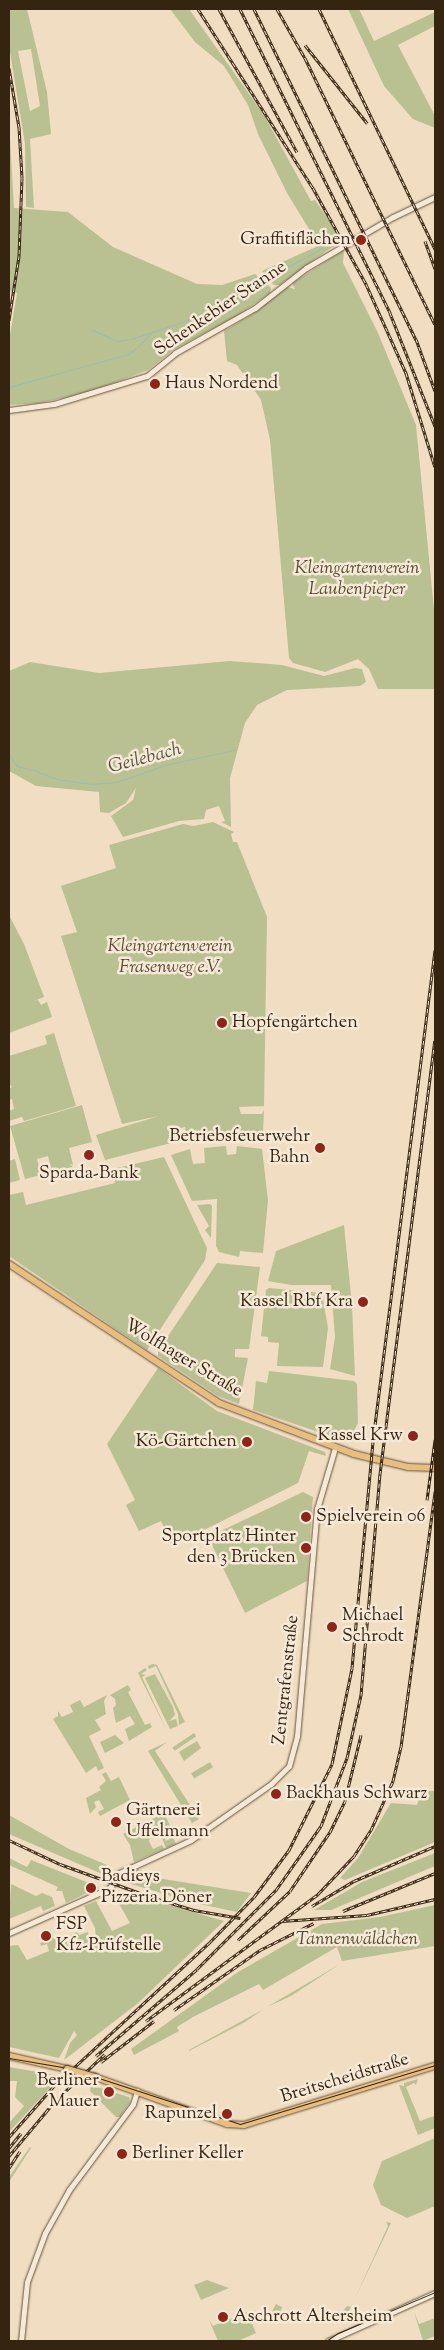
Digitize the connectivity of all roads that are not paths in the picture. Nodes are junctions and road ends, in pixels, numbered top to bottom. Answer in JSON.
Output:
{"nodes":[{"id":1,"x":435,"y":197,"type":"edge"},
{"id":2,"x":9,"y":410,"type":"edge"},
{"id":3,"x":9,"y":1264,"type":"edge"},
{"id":4,"x":335,"y":1448,"type":"junction"},
{"id":5,"x":435,"y":1468,"type":"edge"},
{"id":6,"x":9,"y":1933,"type":"edge"},
{"id":7,"x":9,"y":2056,"type":"edge"},
{"id":8,"x":27,"y":2060,"type":"junction"},
{"id":9,"x":9,"y":2061,"type":"edge"},
{"id":10,"x":435,"y":2066,"type":"edge"},
{"id":11,"x":137,"y":2091,"type":"junction"},
{"id":12,"x":435,"y":2293,"type":"edge"},
{"id":13,"x":21,"y":2341,"type":"edge"},
{"id":14,"x":329,"y":2341,"type":"edge"}],
"edges":[{"from":1,"to":2,"type":"street","name":"Schenkebier Stanne"},
{"from":3,"to":4,"type":"main road","name":"Wolfhager Straße"},
{"from":4,"to":5,"type":"main road","name":"Wolfhager Straße"},
{"from":4,"to":6,"type":"street","name":"Zentgrafenstraße"},
{"from":7,"to":8,"type":"main road","name":"Breitscheidstraße"},
{"from":8,"to":9,"type":"main road"},
{"from":8,"to":11,"type":"main road","name":"Breitscheidstraße","bridge":true},
{"from":10,"to":11,"type":"main road","name":"Breitscheidstraße"},
{"from":11,"to":13,"type":"street"},
{"from":12,"to":14,"type":"street"}]}
